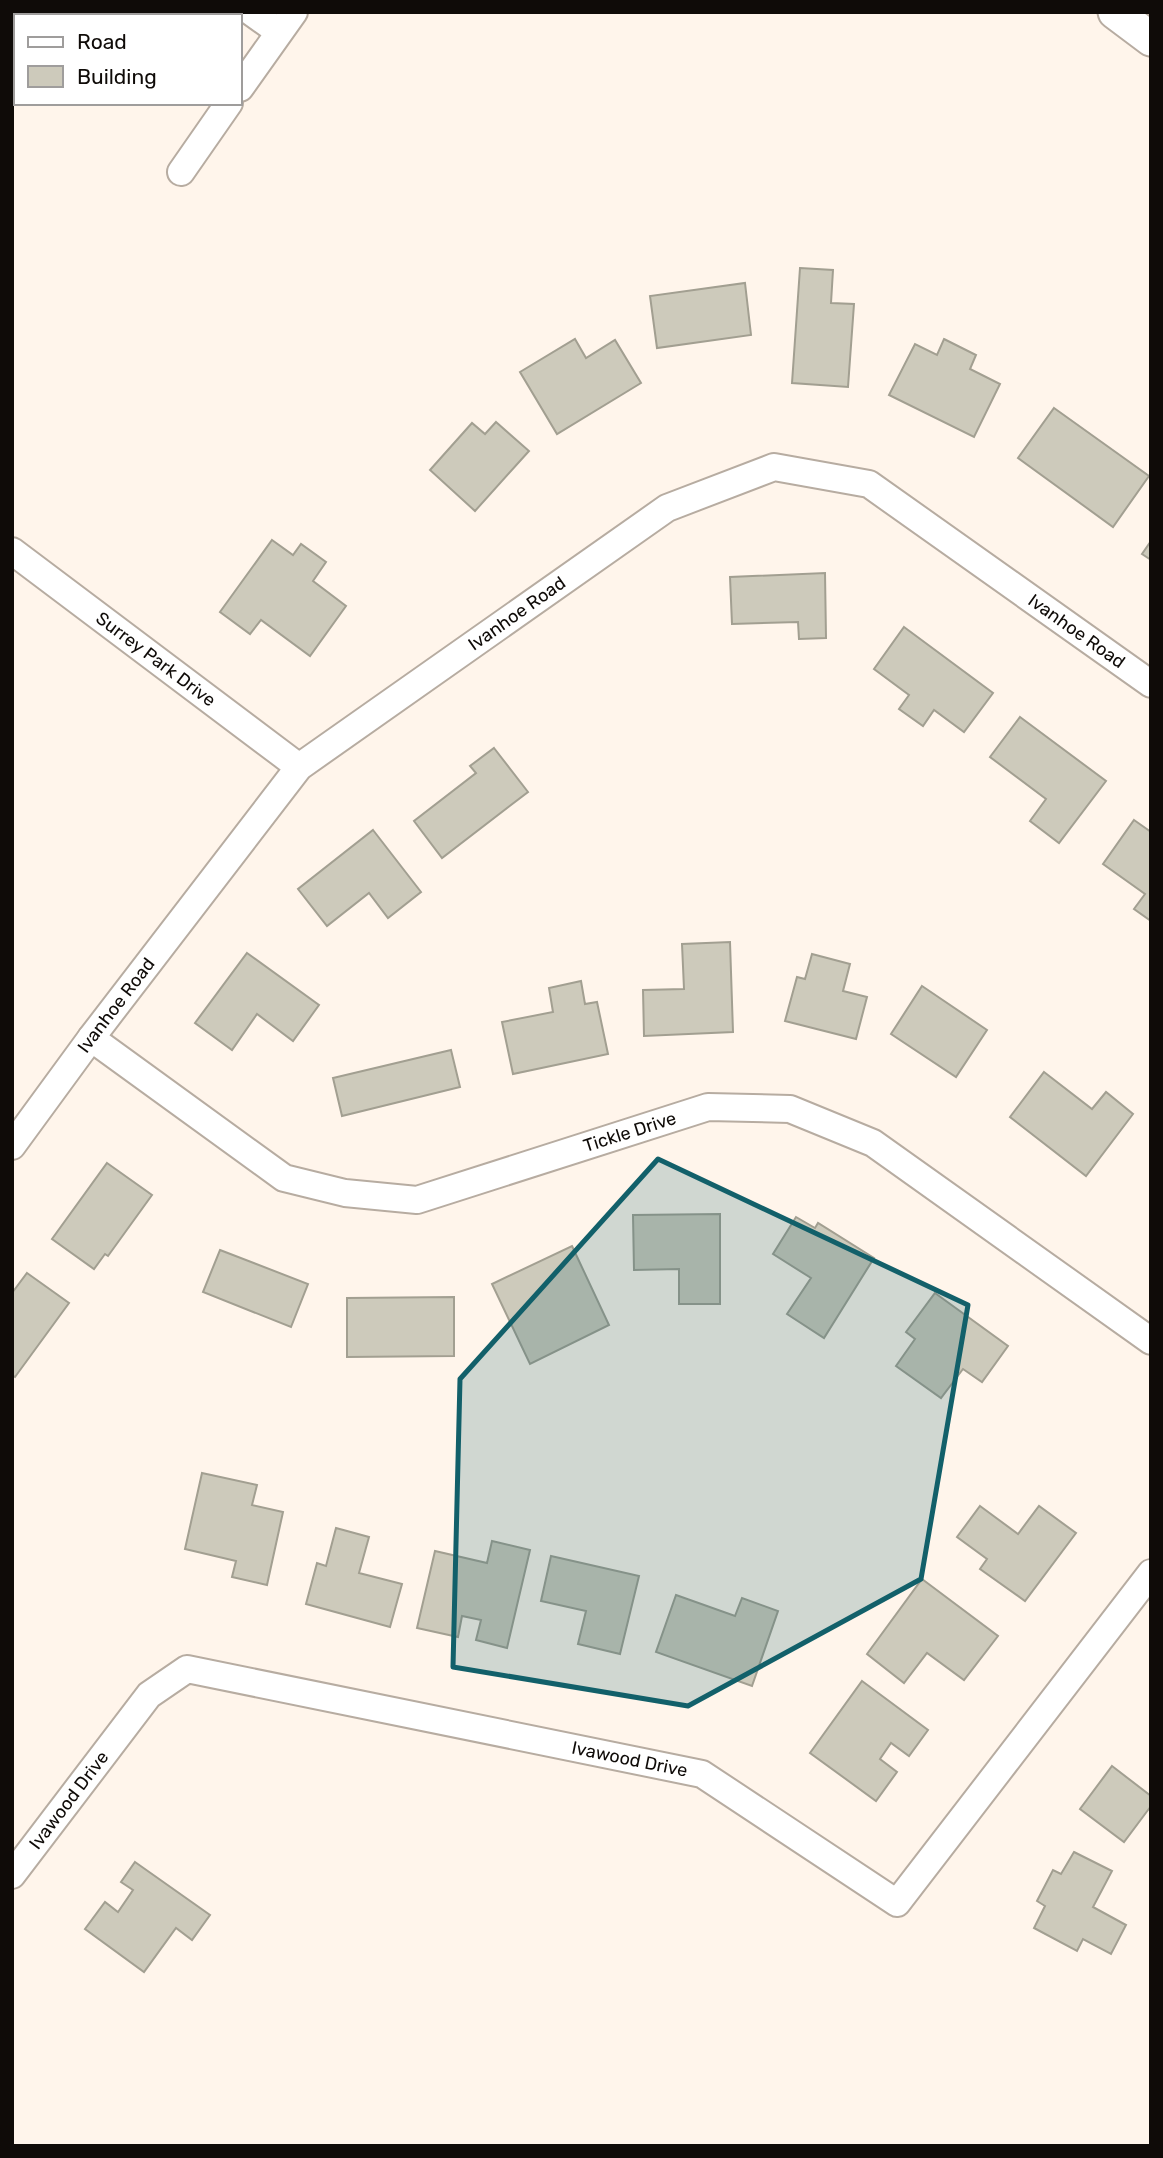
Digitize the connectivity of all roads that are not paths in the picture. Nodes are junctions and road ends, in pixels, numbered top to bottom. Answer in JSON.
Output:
{"nodes":[{"id":1,"x":251,"y":12,"type":"edge"},
{"id":2,"x":1115,"y":12,"type":"edge"},
{"id":3,"x":286,"y":22,"type":"edge"},
{"id":4,"x":1151,"y":39,"type":"edge"},
{"id":5,"x":242,"y":85,"type":"edge"},
{"id":6,"x":228,"y":105,"type":"edge"},
{"id":7,"x":181,"y":172,"type":"dead end"},
{"id":8,"x":12,"y":551,"type":"edge"},
{"id":9,"x":1151,"y":684,"type":"edge"},
{"id":10,"x":299,"y":767,"type":"junction"},
{"id":11,"x":91,"y":1038,"type":"junction"},
{"id":12,"x":12,"y":1146,"type":"edge"},
{"id":13,"x":1151,"y":1340,"type":"edge"},
{"id":14,"x":1151,"y":1573,"type":"edge"},
{"id":15,"x":12,"y":1875,"type":"edge"}],
"edges":[{"from":1,"to":3,"type":"street"},
{"from":2,"to":4,"type":"street"},
{"from":3,"to":5,"type":"street"},
{"from":6,"to":7,"type":"street"},
{"from":8,"to":10,"type":"street","name":"Surrey Park Drive"},
{"from":9,"to":10,"type":"street","name":"Ivanhoe Road"},
{"from":10,"to":11,"type":"street","name":"Ivanhoe Road"},
{"from":11,"to":12,"type":"street","name":"Ivanhoe Road"},
{"from":11,"to":13,"type":"street","name":"Tickle Drive"},
{"from":14,"to":15,"type":"street","name":"Ivawood Drive"}]}
